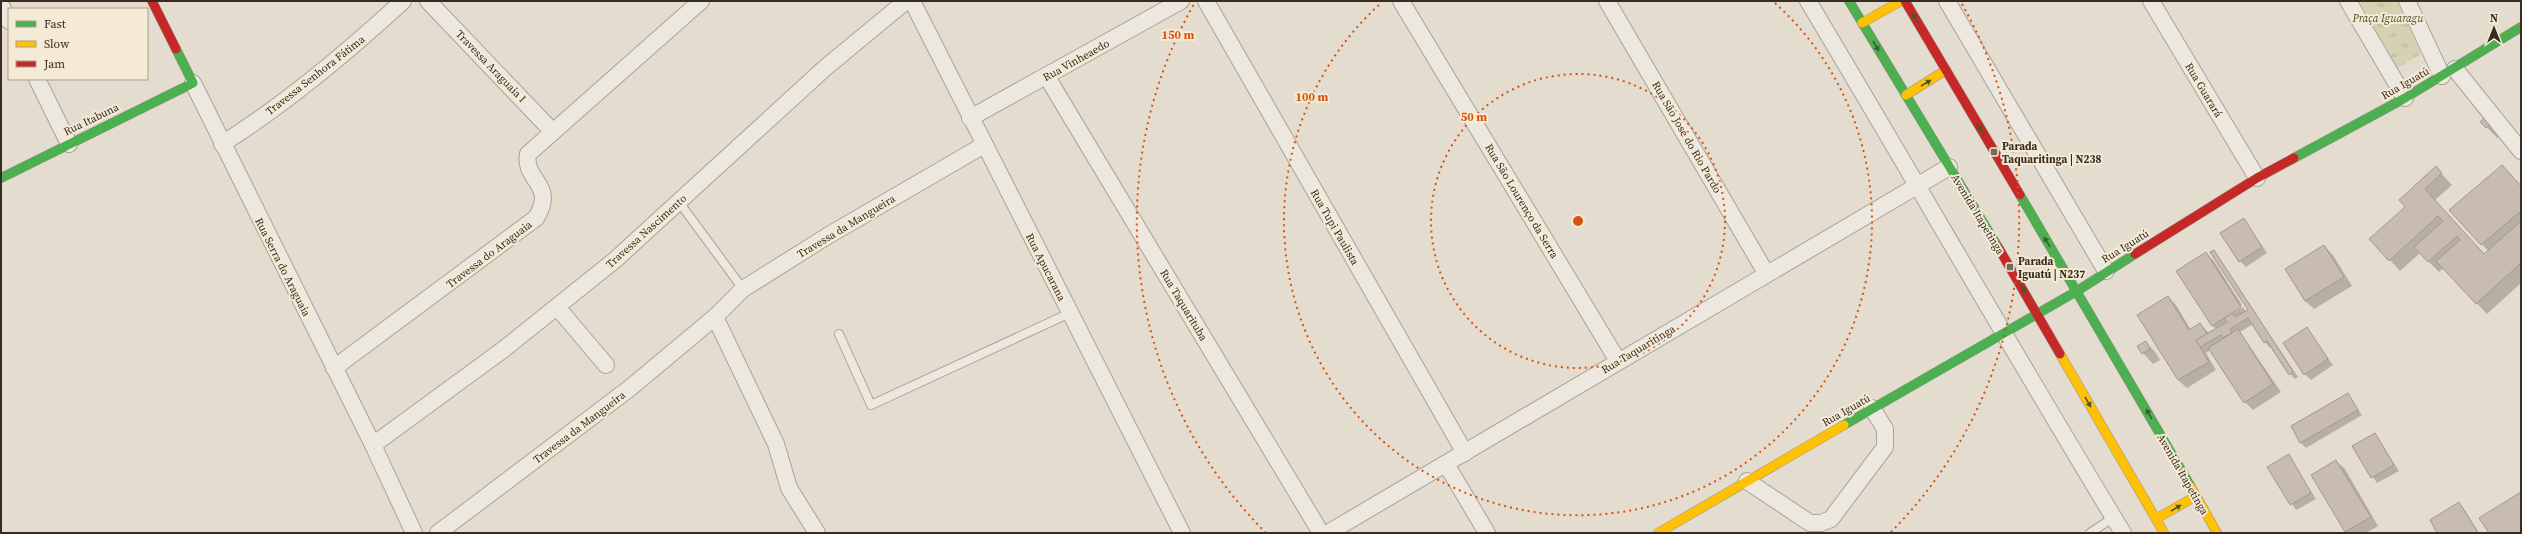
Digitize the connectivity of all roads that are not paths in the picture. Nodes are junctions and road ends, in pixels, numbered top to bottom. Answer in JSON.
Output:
{"nodes":[{"id":1,"x":152,"y":1,"type":"edge"},
{"id":2,"x":403,"y":1,"type":"edge"},
{"id":3,"x":428,"y":1,"type":"edge"},
{"id":4,"x":701,"y":1,"type":"edge"},
{"id":5,"x":906,"y":1,"type":"edge"},
{"id":6,"x":912,"y":1,"type":"edge"},
{"id":7,"x":1181,"y":1,"type":"edge"},
{"id":8,"x":1206,"y":1,"type":"edge"},
{"id":9,"x":1401,"y":1,"type":"edge"},
{"id":10,"x":1607,"y":1,"type":"edge"},
{"id":11,"x":1808,"y":1,"type":"edge"},
{"id":12,"x":1848,"y":1,"type":"edge"},
{"id":13,"x":1901,"y":1,"type":"edge"},
{"id":14,"x":1904,"y":1,"type":"edge"},
{"id":15,"x":1947,"y":1,"type":"edge"},
{"id":16,"x":2151,"y":1,"type":"edge"},
{"id":17,"x":2348,"y":1,"type":"edge"},
{"id":18,"x":2407,"y":1,"type":"edge"},
{"id":19,"x":1,"y":5,"type":"edge"},
{"id":20,"x":8,"y":19,"type":"edge"},
{"id":21,"x":1862,"y":23,"type":"junction"},
{"id":22,"x":2521,"y":27,"type":"edge"},
{"id":23,"x":1946,"y":70,"type":"junction"},
{"id":24,"x":2448,"y":72,"type":"junction"},
{"id":25,"x":1047,"y":77,"type":"junction"},
{"id":26,"x":38,"y":80,"type":"edge"},
{"id":27,"x":193,"y":84,"type":"junction"},
{"id":28,"x":1906,"y":96,"type":"junction"},
{"id":29,"x":2405,"y":98,"type":"junction"},
{"id":30,"x":970,"y":118,"type":"junction"},
{"id":31,"x":554,"y":132,"type":"junction"},
{"id":32,"x":69,"y":144,"type":"junction"},
{"id":33,"x":222,"y":144,"type":"junction"},
{"id":34,"x":984,"y":145,"type":"junction"},
{"id":35,"x":2521,"y":151,"type":"edge"},
{"id":36,"x":1949,"y":167,"type":"junction"},
{"id":37,"x":1,"y":178,"type":"edge"},
{"id":38,"x":2257,"y":178,"type":"junction"},
{"id":39,"x":1918,"y":185,"type":"junction"},
{"id":40,"x":679,"y":202,"type":"junction"},
{"id":41,"x":2106,"y":271,"type":"junction"},
{"id":42,"x":1766,"y":272,"type":"junction"},
{"id":43,"x":744,"y":289,"type":"junction"},
{"id":44,"x":2078,"y":291,"type":"junction"},
{"id":45,"x":557,"y":307,"type":"junction"},
{"id":46,"x":1070,"y":314,"type":"junction"},
{"id":47,"x":2037,"y":314,"type":"junction"},
{"id":48,"x":716,"y":317,"type":"junction"},
{"id":49,"x":2002,"y":333,"type":"junction"},
{"id":50,"x":839,"y":334,"type":"dead end"},
{"id":51,"x":1618,"y":361,"type":"junction"},
{"id":52,"x":606,"y":365,"type":"dead end"},
{"id":53,"x":334,"y":368,"type":"junction"},
{"id":54,"x":1872,"y":408,"type":"junction"},
{"id":55,"x":373,"y":445,"type":"junction"},
{"id":56,"x":1465,"y":453,"type":"junction"},
{"id":57,"x":1446,"y":464,"type":"junction"},
{"id":58,"x":1747,"y":481,"type":"junction"},
{"id":59,"x":2196,"y":496,"type":"junction"},
{"id":60,"x":2114,"y":517,"type":"junction"},
{"id":61,"x":2156,"y":519,"type":"junction"},
{"id":62,"x":414,"y":533,"type":"edge"},
{"id":63,"x":438,"y":533,"type":"edge"},
{"id":64,"x":817,"y":533,"type":"edge"},
{"id":65,"x":1182,"y":533,"type":"edge"},
{"id":66,"x":1321,"y":533,"type":"edge"},
{"id":67,"x":1328,"y":533,"type":"edge"},
{"id":68,"x":1487,"y":533,"type":"edge"},
{"id":69,"x":1658,"y":533,"type":"edge"},
{"id":70,"x":2090,"y":533,"type":"edge"},
{"id":71,"x":2123,"y":533,"type":"edge"},
{"id":72,"x":2164,"y":533,"type":"edge"},
{"id":73,"x":2217,"y":533,"type":"edge"}],
"edges":[{"from":1,"to":27,"type":"main road","name":"Rua Serra do Araguaia"},
{"from":2,"to":33,"type":"street","name":"Travessa Senhora Fátima"},
{"from":3,"to":31,"type":"street","name":"Travessa Araguaia I"},
{"from":4,"to":31,"type":"street","name":"Travessa do Araguaia"},
{"from":5,"to":40,"type":"street","name":"Travessa Nascimento"},
{"from":6,"to":30,"type":"street","name":"Rua Apucarana"},
{"from":7,"to":25,"type":"street","name":"Rua Vinheaedo"},
{"from":8,"to":56,"type":"street","name":"Rua Tupi Paulista"},
{"from":9,"to":51,"type":"street","name":"Rua São Lourenço da Serra"},
{"from":10,"to":42,"type":"street","name":"Rua São José do Rio Pardo"},
{"from":11,"to":39,"type":"street"},
{"from":12,"to":21,"type":"main road","name":"Avenida Itapetinga"},
{"from":13,"to":21,"type":"main road"},
{"from":23,"to":14,"type":"main road","name":"Avenida Itapetinga","one_way":true},
{"from":15,"to":41,"type":"street"},
{"from":16,"to":38,"type":"street","name":"Rua Guarará"},
{"from":17,"to":29,"type":"street"},
{"from":18,"to":24,"type":"street"},
{"from":19,"to":20,"type":"street"},
{"from":21,"to":28,"type":"main road","name":"Avenida Itapetinga","one_way":true},
{"from":22,"to":24,"type":"main road","name":"Rua Iguatú"},
{"from":28,"to":23,"type":"main road","one_way":true},
{"from":44,"to":23,"type":"main road","name":"Avenida Itapetinga","one_way":true},
{"from":24,"to":29,"type":"main road","name":"Rua Iguatú"},
{"from":24,"to":35,"type":"street"},
{"from":25,"to":30,"type":"street","name":"Rua Vinheaedo"},
{"from":25,"to":66,"type":"street","name":"Rua Taquarituba"},
{"from":26,"to":32,"type":"street"},
{"from":27,"to":32,"type":"main road","name":"Rua Itabuna"},
{"from":27,"to":33,"type":"street","name":"Rua Serra do Araguaia"},
{"from":28,"to":36,"type":"main road","name":"Avenida Itapetinga"},
{"from":29,"to":38,"type":"main road","name":"Rua Iguatú"},
{"from":30,"to":34,"type":"street","name":"Rua Apucarana"},
{"from":31,"to":53,"type":"street","name":"Travessa do Araguaia"},
{"from":32,"to":37,"type":"main road","name":"Rua Itabuna"},
{"from":33,"to":53,"type":"street","name":"Rua Serra do Araguaia"},
{"from":34,"to":43,"type":"street","name":"Travessa da Mangueira"},
{"from":34,"to":46,"type":"street","name":"Rua Apucarana"},
{"from":36,"to":39,"type":"street","name":"Rua Taquaritinga"},
{"from":36,"to":47,"type":"main road","name":"Avenida Itapetinga","one_way":true},
{"from":38,"to":41,"type":"main road","name":"Rua Iguatú"},
{"from":39,"to":42,"type":"street","name":"Rua Taquaritinga"},
{"from":39,"to":49,"type":"street"},
{"from":40,"to":43,"type":"lane"},
{"from":40,"to":45,"type":"street","name":"Travessa Nascimento"},
{"from":41,"to":44,"type":"main road","name":"Rua Iguatú"},
{"from":42,"to":51,"type":"street","name":"Rua Taquaritinga"},
{"from":43,"to":48,"type":"street","name":"Travessa da Mangueira"},
{"from":44,"to":47,"type":"main road","name":"Rua Iguatú"},
{"from":59,"to":44,"type":"main road","name":"Avenida Itapetinga","one_way":true},
{"from":45,"to":52,"type":"street"},
{"from":45,"to":55,"type":"street","name":"Travessa Nascimento"},
{"from":46,"to":50,"type":"lane"},
{"from":46,"to":65,"type":"street","name":"Rua Apucarana"},
{"from":47,"to":49,"type":"main road","name":"Rua Iguatú"},
{"from":47,"to":61,"type":"main road","name":"Avenida Itapetinga","one_way":true},
{"from":48,"to":63,"type":"street","name":"Travessa da Mangueira"},
{"from":48,"to":64,"type":"street"},
{"from":49,"to":54,"type":"main road","name":"Rua Iguatú"},
{"from":49,"to":60,"type":"street"},
{"from":51,"to":56,"type":"street","name":"Rua Taquaritinga"},
{"from":53,"to":55,"type":"street","name":"Rua Serra do Araguaia"},
{"from":54,"to":58,"type":"main road","name":"Rua Iguatú"},
{"from":54,"to":58,"type":"street"},
{"from":55,"to":62,"type":"street","name":"Rua Serra do Araguaia"},
{"from":56,"to":57,"type":"street","name":"Rua Taquaritinga"},
{"from":57,"to":67,"type":"street","name":"Rua Taquaritinga"},
{"from":57,"to":68,"type":"street"},
{"from":58,"to":69,"type":"main road","name":"Rua Iguatú"},
{"from":61,"to":59,"type":"main road","one_way":true},
{"from":59,"to":73,"type":"main road","name":"Avenida Itapetinga"},
{"from":60,"to":70,"type":"lane"},
{"from":60,"to":71,"type":"street"},
{"from":61,"to":72,"type":"main road","name":"Avenida Itapetinga"}]}
